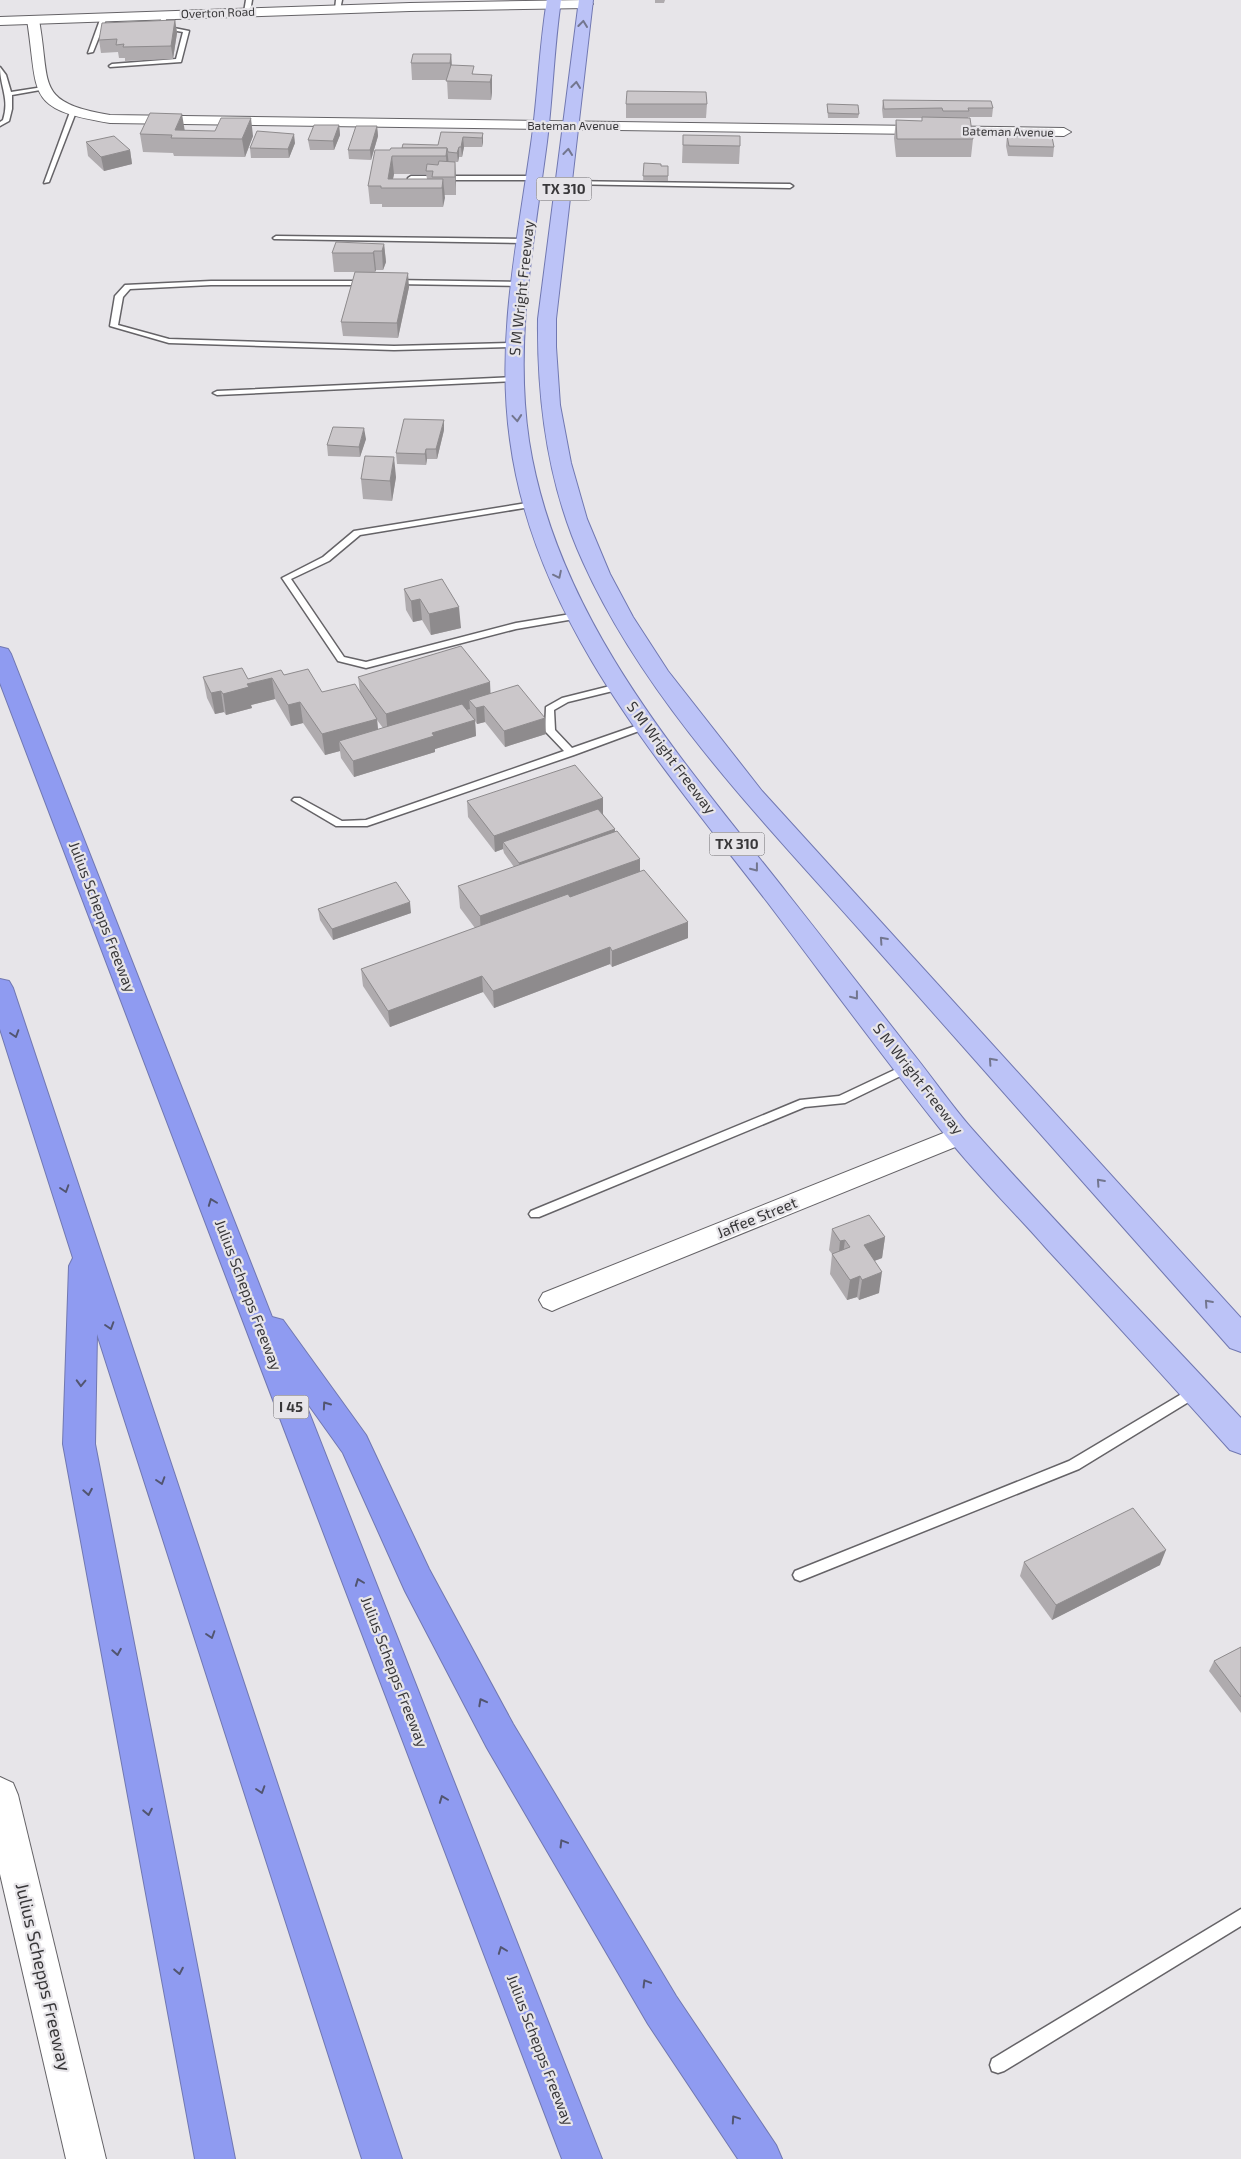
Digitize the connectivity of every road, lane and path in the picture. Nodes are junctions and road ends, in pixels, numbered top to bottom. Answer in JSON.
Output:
{"nodes":[{"id":1,"x":553,"y":2,"type":"edge"},
{"id":2,"x":586,"y":2,"type":"edge"},
{"id":3,"x":410,"y":3,"type":"edge"},
{"id":4,"x":339,"y":5,"type":"edge"},
{"id":5,"x":248,"y":6,"type":"edge"},
{"id":6,"x":164,"y":15,"type":"junction"},
{"id":7,"x":104,"y":17,"type":"junction"},
{"id":8,"x":33,"y":20,"type":"junction"},
{"id":9,"x":0,"y":21,"type":"edge"},
{"id":10,"x":90,"y":52,"type":"dead end"},
{"id":11,"x":112,"y":66,"type":"dead end"},
{"id":12,"x":0,"y":69,"type":"edge"},
{"id":13,"x":43,"y":89,"type":"junction"},
{"id":14,"x":8,"y":94,"type":"junction"},
{"id":15,"x":77,"y":114,"type":"junction"},
{"id":16,"x":0,"y":124,"type":"edge"},
{"id":17,"x":542,"y":126,"type":"junction"},
{"id":18,"x":570,"y":126,"type":"junction"},
{"id":19,"x":1064,"y":132,"type":"dead end"},
{"id":20,"x":534,"y":178,"type":"junction"},
{"id":21,"x":46,"y":182,"type":"dead end"},
{"id":22,"x":564,"y":183,"type":"junction"},
{"id":23,"x":790,"y":186,"type":"dead end"},
{"id":24,"x":409,"y":192,"type":"edge"},
{"id":25,"x":276,"y":238,"type":"dead end"},
{"id":26,"x":525,"y":241,"type":"junction"},
{"id":27,"x":377,"y":282,"type":"edge"},
{"id":28,"x":386,"y":282,"type":"edge"},
{"id":29,"x":519,"y":284,"type":"junction"},
{"id":30,"x":514,"y":346,"type":"junction"},
{"id":31,"x":514,"y":379,"type":"junction"},
{"id":32,"x":216,"y":393,"type":"dead end"},
{"id":33,"x":533,"y":504,"type":"junction"},
{"id":34,"x":578,"y":616,"type":"junction"},
{"id":35,"x":0,"y":654,"type":"edge"},
{"id":36,"x":618,"y":687,"type":"junction"},
{"id":37,"x":644,"y":726,"type":"junction"},
{"id":38,"x":571,"y":753,"type":"junction"},
{"id":39,"x":297,"y":800,"type":"dead end"},
{"id":40,"x":0,"y":988,"type":"edge"},
{"id":41,"x":910,"y":1067,"type":"junction"},
{"id":42,"x":961,"y":1135,"type":"junction"},
{"id":43,"x":536,"y":1214,"type":"dead end"},
{"id":44,"x":84,"y":1247,"type":"junction"},
{"id":45,"x":248,"y":1296,"type":"junction"},
{"id":46,"x":552,"y":1300,"type":"dead end"},
{"id":47,"x":1241,"y":1339,"type":"edge"},
{"id":48,"x":1197,"y":1390,"type":"junction"},
{"id":49,"x":1241,"y":1440,"type":"edge"},
{"id":50,"x":800,"y":1575,"type":"dead end"},
{"id":51,"x":0,"y":1795,"type":"edge"},
{"id":52,"x":1241,"y":1917,"type":"edge"},
{"id":53,"x":998,"y":2065,"type":"dead end"},
{"id":54,"x":86,"y":2159,"type":"edge"},
{"id":55,"x":215,"y":2159,"type":"edge"},
{"id":56,"x":382,"y":2159,"type":"edge"},
{"id":57,"x":582,"y":2159,"type":"edge"},
{"id":58,"x":762,"y":2159,"type":"edge"}],
"edges":[{"from":1,"to":2,"type":"main road","name":"Overton Road"},
{"from":1,"to":3,"type":"main road","name":"Overton Road"},
{"from":1,"to":17,"type":"main road","name":"S M Wright Freeway","number":"TX 310"},
{"from":18,"to":2,"type":"main road","name":"S M Wright Freeway","number":"TX 310","one_way":true},
{"from":3,"to":4,"type":"main road","name":"Overton Road"},
{"from":4,"to":5,"type":"main road","name":"Overton Road"},
{"from":5,"to":6,"type":"main road","name":"Overton Road"},
{"from":6,"to":7,"type":"main road","name":"Overton Road"},
{"from":6,"to":11,"type":"lane"},
{"from":7,"to":8,"type":"main road","name":"Overton Road"},
{"from":7,"to":10,"type":"lane"},
{"from":8,"to":9,"type":"main road","name":"Overton Road"},
{"from":8,"to":13,"type":"street"},
{"from":12,"to":14,"type":"lane"},
{"from":13,"to":14,"type":"lane"},
{"from":13,"to":15,"type":"street"},
{"from":14,"to":16,"type":"lane"},
{"from":15,"to":17,"type":"street","name":"Bateman Avenue"},
{"from":15,"to":21,"type":"lane"},
{"from":17,"to":18,"type":"street","name":"Bateman Avenue"},
{"from":17,"to":20,"type":"main road","name":"S M Wright Freeway","number":"TX 310"},
{"from":18,"to":19,"type":"street","name":"Bateman Avenue"},
{"from":22,"to":18,"type":"main road","name":"S M Wright Freeway","number":"TX 310","one_way":true},
{"from":20,"to":24,"type":"lane"},
{"from":20,"to":26,"type":"main road","name":"S M Wright Freeway","number":"TX 310"},
{"from":22,"to":23,"type":"lane"},
{"from":47,"to":22,"type":"main road","name":"S M Wright Freeway","number":"TX 310","one_way":true},
{"from":25,"to":26,"type":"lane"},
{"from":26,"to":29,"type":"main road","name":"S M Wright Freeway","number":"TX 310"},
{"from":27,"to":30,"type":"lane"},
{"from":28,"to":29,"type":"lane"},
{"from":29,"to":30,"type":"main road","name":"S M Wright Freeway","number":"TX 310"},
{"from":30,"to":31,"type":"main road","name":"S M Wright Freeway","number":"TX 310"},
{"from":31,"to":32,"type":"lane"},
{"from":31,"to":33,"type":"main road","name":"S M Wright Freeway","number":"TX 310","one_way":true},
{"from":33,"to":34,"type":"main road","name":"S M Wright Freeway","number":"TX 310","one_way":true},
{"from":33,"to":34,"type":"lane"},
{"from":34,"to":36,"type":"main road","name":"S M Wright Freeway","number":"TX 310"},
{"from":45,"to":35,"type":"highway","name":"Julius Schepps Freeway","number":"I 45","one_way":true},
{"from":36,"to":37,"type":"main road","name":"S M Wright Freeway","number":"TX 310"},
{"from":36,"to":38,"type":"lane"},
{"from":37,"to":38,"type":"lane"},
{"from":37,"to":41,"type":"main road","name":"S M Wright Freeway","number":"TX 310","one_way":true},
{"from":38,"to":39,"type":"lane"},
{"from":40,"to":44,"type":"highway","one_way":true},
{"from":41,"to":42,"type":"main road","name":"S M Wright Freeway","number":"TX 310"},
{"from":41,"to":43,"type":"lane"},
{"from":42,"to":46,"type":"street","name":"Jaffee Street"},
{"from":42,"to":48,"type":"main road","name":"S M Wright Freeway","number":"TX 310"},
{"from":44,"to":55,"type":"highway","one_way":true},
{"from":44,"to":56,"type":"highway","one_way":true},
{"from":57,"to":45,"type":"highway","name":"Julius Schepps Freeway","number":"I 45","one_way":true},
{"from":58,"to":45,"type":"highway","one_way":true},
{"from":48,"to":49,"type":"main road","name":"S M Wright Freeway","number":"TX 310"},
{"from":48,"to":50,"type":"lane"},
{"from":51,"to":54,"type":"main road","name":"Julius Schepps Freeway"},
{"from":52,"to":53,"type":"lane"}]}
